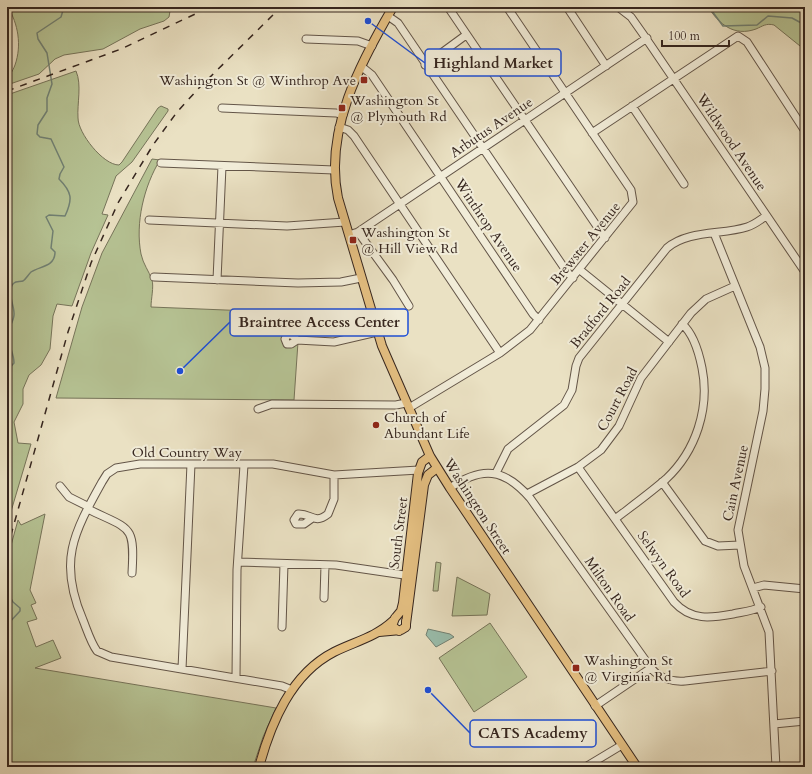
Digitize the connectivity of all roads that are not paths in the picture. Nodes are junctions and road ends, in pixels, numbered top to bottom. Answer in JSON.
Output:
{"nodes":[{"id":1,"x":393,"y":7,"type":"edge"},
{"id":2,"x":448,"y":7,"type":"edge"},
{"id":3,"x":507,"y":7,"type":"edge"},
{"id":4,"x":567,"y":7,"type":"edge"},
{"id":5,"x":618,"y":7,"type":"edge"},
{"id":6,"x":388,"y":16,"type":"junction"},
{"id":7,"x":466,"y":35,"type":"junction"},
{"id":8,"x":647,"y":38,"type":"junction"},
{"id":9,"x":306,"y":39,"type":"dead end"},
{"id":10,"x":372,"y":46,"type":"junction"},
{"id":11,"x":425,"y":64,"type":"junction"},
{"id":12,"x":606,"y":66,"type":"junction"},
{"id":13,"x":362,"y":67,"type":"junction"},
{"id":14,"x":674,"y":78,"type":"junction"},
{"id":15,"x":565,"y":93,"type":"junction"},
{"id":16,"x":632,"y":106,"type":"junction"},
{"id":17,"x":222,"y":108,"type":"dead end"},
{"id":18,"x":343,"y":114,"type":"junction"},
{"id":19,"x":524,"y":121,"type":"junction"},
{"id":20,"x":339,"y":127,"type":"junction"},
{"id":21,"x":805,"y":131,"type":"edge"},
{"id":22,"x":592,"y":133,"type":"junction"},
{"id":23,"x":483,"y":148,"type":"junction"},
{"id":24,"x":161,"y":163,"type":"dead end"},
{"id":25,"x":222,"y":166,"type":"junction"},
{"id":26,"x":334,"y":170,"type":"junction"},
{"id":27,"x":440,"y":176,"type":"junction"},
{"id":28,"x":684,"y":184,"type":"dead end"},
{"id":29,"x":399,"y":204,"type":"junction"},
{"id":30,"x":766,"y":216,"type":"junction"},
{"id":31,"x":149,"y":220,"type":"dead end"},
{"id":32,"x":345,"y":222,"type":"junction"},
{"id":33,"x":219,"y":223,"type":"junction"},
{"id":34,"x":358,"y":232,"type":"junction"},
{"id":35,"x":714,"y":233,"type":"junction"},
{"id":36,"x":349,"y":235,"type":"junction"},
{"id":37,"x":605,"y":238,"type":"junction"},
{"id":38,"x":580,"y":270,"type":"junction"},
{"id":39,"x":805,"y":272,"type":"edge"},
{"id":40,"x":154,"y":277,"type":"dead end"},
{"id":41,"x":361,"y":278,"type":"junction"},
{"id":42,"x":573,"y":278,"type":"junction"},
{"id":43,"x":217,"y":280,"type":"junction"},
{"id":44,"x":735,"y":286,"type":"junction"},
{"id":45,"x":622,"y":305,"type":"junction"},
{"id":46,"x":409,"y":306,"type":"dead end"},
{"id":47,"x":539,"y":320,"type":"junction"},
{"id":48,"x":682,"y":324,"type":"junction"},
{"id":49,"x":378,"y":332,"type":"junction"},
{"id":50,"x":297,"y":340,"type":"dead end"},
{"id":51,"x":668,"y":342,"type":"junction"},
{"id":52,"x":500,"y":353,"type":"junction"},
{"id":53,"x":408,"y":406,"type":"junction"},
{"id":54,"x":258,"y":410,"type":"dead end"},
{"id":55,"x":430,"y":456,"type":"junction"},
{"id":56,"x":191,"y":464,"type":"junction"},
{"id":57,"x":244,"y":464,"type":"junction"},
{"id":58,"x":437,"y":468,"type":"junction"},
{"id":59,"x":578,"y":468,"type":"junction"},
{"id":60,"x":419,"y":470,"type":"junction"},
{"id":61,"x":496,"y":473,"type":"junction"},
{"id":62,"x":334,"y":475,"type":"junction"},
{"id":63,"x":662,"y":482,"type":"junction"},
{"id":64,"x":60,"y":486,"type":"dead end"},
{"id":65,"x":450,"y":488,"type":"junction"},
{"id":66,"x":527,"y":494,"type":"junction"},
{"id":67,"x":88,"y":508,"type":"junction"},
{"id":68,"x":311,"y":519,"type":"dead end"},
{"id":69,"x":615,"y":519,"type":"junction"},
{"id":70,"x":740,"y":545,"type":"junction"},
{"id":71,"x":238,"y":562,"type":"junction"},
{"id":72,"x":284,"y":564,"type":"junction"},
{"id":73,"x":325,"y":565,"type":"junction"},
{"id":74,"x":132,"y":573,"type":"dead end"},
{"id":75,"x":410,"y":576,"type":"junction"},
{"id":76,"x":753,"y":588,"type":"junction"},
{"id":77,"x":805,"y":589,"type":"edge"},
{"id":78,"x":324,"y":598,"type":"dead end"},
{"id":79,"x":761,"y":607,"type":"junction"},
{"id":80,"x":395,"y":619,"type":"junction"},
{"id":81,"x":406,"y":624,"type":"junction"},
{"id":82,"x":282,"y":627,"type":"dead end"},
{"id":83,"x":399,"y":631,"type":"junction"},
{"id":84,"x":376,"y":633,"type":"junction"},
{"id":85,"x":651,"y":668,"type":"junction"},
{"id":86,"x":182,"y":669,"type":"junction"},
{"id":87,"x":772,"y":671,"type":"junction"},
{"id":88,"x":236,"y":678,"type":"junction"},
{"id":89,"x":292,"y":690,"type":"junction"},
{"id":90,"x":596,"y":706,"type":"junction"},
{"id":91,"x":805,"y":721,"type":"edge"},
{"id":92,"x":774,"y":724,"type":"junction"},
{"id":93,"x":622,"y":745,"type":"junction"},
{"id":94,"x":587,"y":766,"type":"edge"},
{"id":95,"x":258,"y":767,"type":"edge"},
{"id":96,"x":636,"y":767,"type":"edge"},
{"id":97,"x":776,"y":767,"type":"edge"}],
"edges":[{"from":1,"to":6,"type":"main road","name":"Washington Street"},
{"from":2,"to":7,"type":"street"},
{"from":3,"to":15,"type":"street","name":"Brewster Avenue"},
{"from":4,"to":12,"type":"street"},
{"from":5,"to":8,"type":"street","name":"Wildwood Avenue"},
{"from":6,"to":10,"type":"main road","name":"Washington Street"},
{"from":6,"to":11,"type":"street"},
{"from":7,"to":11,"type":"street"},
{"from":7,"to":19,"type":"street"},
{"from":8,"to":12,"type":"street","name":"Arbutus Avenue"},
{"from":8,"to":14,"type":"street","name":"Wildwood Avenue"},
{"from":9,"to":10,"type":"street"},
{"from":10,"to":13,"type":"main road","name":"Washington Street"},
{"from":11,"to":23,"type":"street"},
{"from":12,"to":15,"type":"street","name":"Arbutus Avenue"},
{"from":13,"to":18,"type":"main road","name":"Washington Street"},
{"from":13,"to":27,"type":"street","name":"Winthrop Avenue"},
{"from":14,"to":16,"type":"street"},
{"from":14,"to":21,"type":"street"},
{"from":14,"to":30,"type":"street","name":"Wildwood Avenue"},
{"from":15,"to":19,"type":"street","name":"Arbutus Avenue"},
{"from":15,"to":22,"type":"street","name":"Brewster Avenue"},
{"from":16,"to":22,"type":"street"},
{"from":16,"to":28,"type":"street"},
{"from":17,"to":18,"type":"street"},
{"from":18,"to":20,"type":"main road","name":"Washington Street"},
{"from":19,"to":23,"type":"street","name":"Arbutus Avenue"},
{"from":19,"to":37,"type":"street"},
{"from":20,"to":26,"type":"main road","name":"Washington Street"},
{"from":20,"to":29,"type":"street"},
{"from":22,"to":37,"type":"street","name":"Brewster Avenue"},
{"from":23,"to":27,"type":"street","name":"Arbutus Avenue"},
{"from":23,"to":42,"type":"street"},
{"from":24,"to":25,"type":"street"},
{"from":25,"to":26,"type":"street"},
{"from":25,"to":33,"type":"street"},
{"from":26,"to":32,"type":"main road","name":"Washington Street"},
{"from":27,"to":29,"type":"street","name":"Arbutus Avenue"},
{"from":27,"to":47,"type":"street","name":"Winthrop Avenue"},
{"from":29,"to":34,"type":"street","name":"Arbutus Avenue"},
{"from":29,"to":52,"type":"street"},
{"from":30,"to":35,"type":"street","name":"Bradford Road"},
{"from":30,"to":39,"type":"street","name":"Wildwood Avenue"},
{"from":31,"to":33,"type":"street"},
{"from":32,"to":33,"type":"street"},
{"from":32,"to":36,"type":"main road","name":"Washington Street"},
{"from":33,"to":43,"type":"street"},
{"from":34,"to":36,"type":"street","name":"Arbutus Avenue"},
{"from":34,"to":46,"type":"street"},
{"from":35,"to":44,"type":"street","name":"Cain Avenue"},
{"from":35,"to":45,"type":"street","name":"Bradford Road"},
{"from":36,"to":41,"type":"main road","name":"Washington Street"},
{"from":37,"to":38,"type":"street","name":"Brewster Avenue"},
{"from":38,"to":42,"type":"street","name":"Brewster Avenue"},
{"from":38,"to":45,"type":"street"},
{"from":40,"to":43,"type":"street"},
{"from":41,"to":43,"type":"street"},
{"from":41,"to":49,"type":"main road","name":"Washington Street"},
{"from":42,"to":47,"type":"street","name":"Brewster Avenue"},
{"from":44,"to":48,"type":"street","name":"Court Road"},
{"from":44,"to":70,"type":"street","name":"Cain Avenue"},
{"from":45,"to":51,"type":"street"},
{"from":45,"to":61,"type":"street","name":"Bradford Road"},
{"from":47,"to":52,"type":"street","name":"Brewster Avenue"},
{"from":48,"to":51,"type":"street","name":"Court Road"},
{"from":48,"to":63,"type":"street"},
{"from":49,"to":50,"type":"street"},
{"from":49,"to":53,"type":"main road","name":"Washington Street"},
{"from":51,"to":59,"type":"street","name":"Court Road"},
{"from":52,"to":53,"type":"street","name":"Brewster Avenue"},
{"from":53,"to":54,"type":"street"},
{"from":53,"to":55,"type":"main road","name":"Washington Street"},
{"from":55,"to":58,"type":"main road","name":"Washington Street"},
{"from":55,"to":60,"type":"main road"},
{"from":56,"to":57,"type":"street","name":"Old Country Way"},
{"from":56,"to":67,"type":"street","name":"Old Country Way"},
{"from":56,"to":86,"type":"street"},
{"from":57,"to":62,"type":"street","name":"Old Country Way"},
{"from":57,"to":71,"type":"street"},
{"from":58,"to":65,"type":"main road","name":"Washington Street"},
{"from":58,"to":75,"type":"main road","name":"South Street"},
{"from":59,"to":66,"type":"street","name":"Court Road"},
{"from":59,"to":69,"type":"street","name":"Selwyn Road"},
{"from":60,"to":62,"type":"street","name":"Old Country Way"},
{"from":60,"to":75,"type":"main road","name":"South Street"},
{"from":61,"to":65,"type":"street"},
{"from":61,"to":66,"type":"street","name":"Milton Road"},
{"from":62,"to":68,"type":"street"},
{"from":63,"to":69,"type":"street"},
{"from":63,"to":70,"type":"street"},
{"from":64,"to":67,"type":"street"},
{"from":65,"to":90,"type":"main road","name":"Washington Street"},
{"from":66,"to":85,"type":"street","name":"Milton Road"},
{"from":67,"to":74,"type":"street"},
{"from":67,"to":86,"type":"street","name":"Old Country Way"},
{"from":69,"to":79,"type":"street","name":"Selwyn Road"},
{"from":70,"to":76,"type":"street","name":"Cain Avenue"},
{"from":71,"to":72,"type":"street"},
{"from":71,"to":88,"type":"street"},
{"from":72,"to":73,"type":"street"},
{"from":72,"to":82,"type":"street"},
{"from":73,"to":75,"type":"street"},
{"from":73,"to":78,"type":"street"},
{"from":75,"to":80,"type":"main road","name":"South Street"},
{"from":75,"to":81,"type":"main road","name":"South Street"},
{"from":76,"to":77,"type":"street"},
{"from":76,"to":79,"type":"street","name":"Cain Avenue"},
{"from":79,"to":87,"type":"street","name":"Cain Avenue"},
{"from":80,"to":81,"type":"main road"},
{"from":80,"to":83,"type":"main road"},
{"from":80,"to":84,"type":"main road"},
{"from":81,"to":83,"type":"main road"},
{"from":83,"to":84,"type":"main road"},
{"from":84,"to":89,"type":"main road"},
{"from":85,"to":87,"type":"street","name":"Milton Road"},
{"from":85,"to":90,"type":"street"},
{"from":86,"to":88,"type":"street","name":"Old Country Way"},
{"from":87,"to":92,"type":"street","name":"Cain Avenue"},
{"from":88,"to":89,"type":"street","name":"Old Country Way"},
{"from":89,"to":95,"type":"main road"},
{"from":90,"to":93,"type":"main road","name":"Washington Street"},
{"from":91,"to":92,"type":"street"},
{"from":92,"to":97,"type":"street","name":"Cain Avenue"},
{"from":93,"to":94,"type":"street"},
{"from":93,"to":96,"type":"main road","name":"Washington Street"}]}
